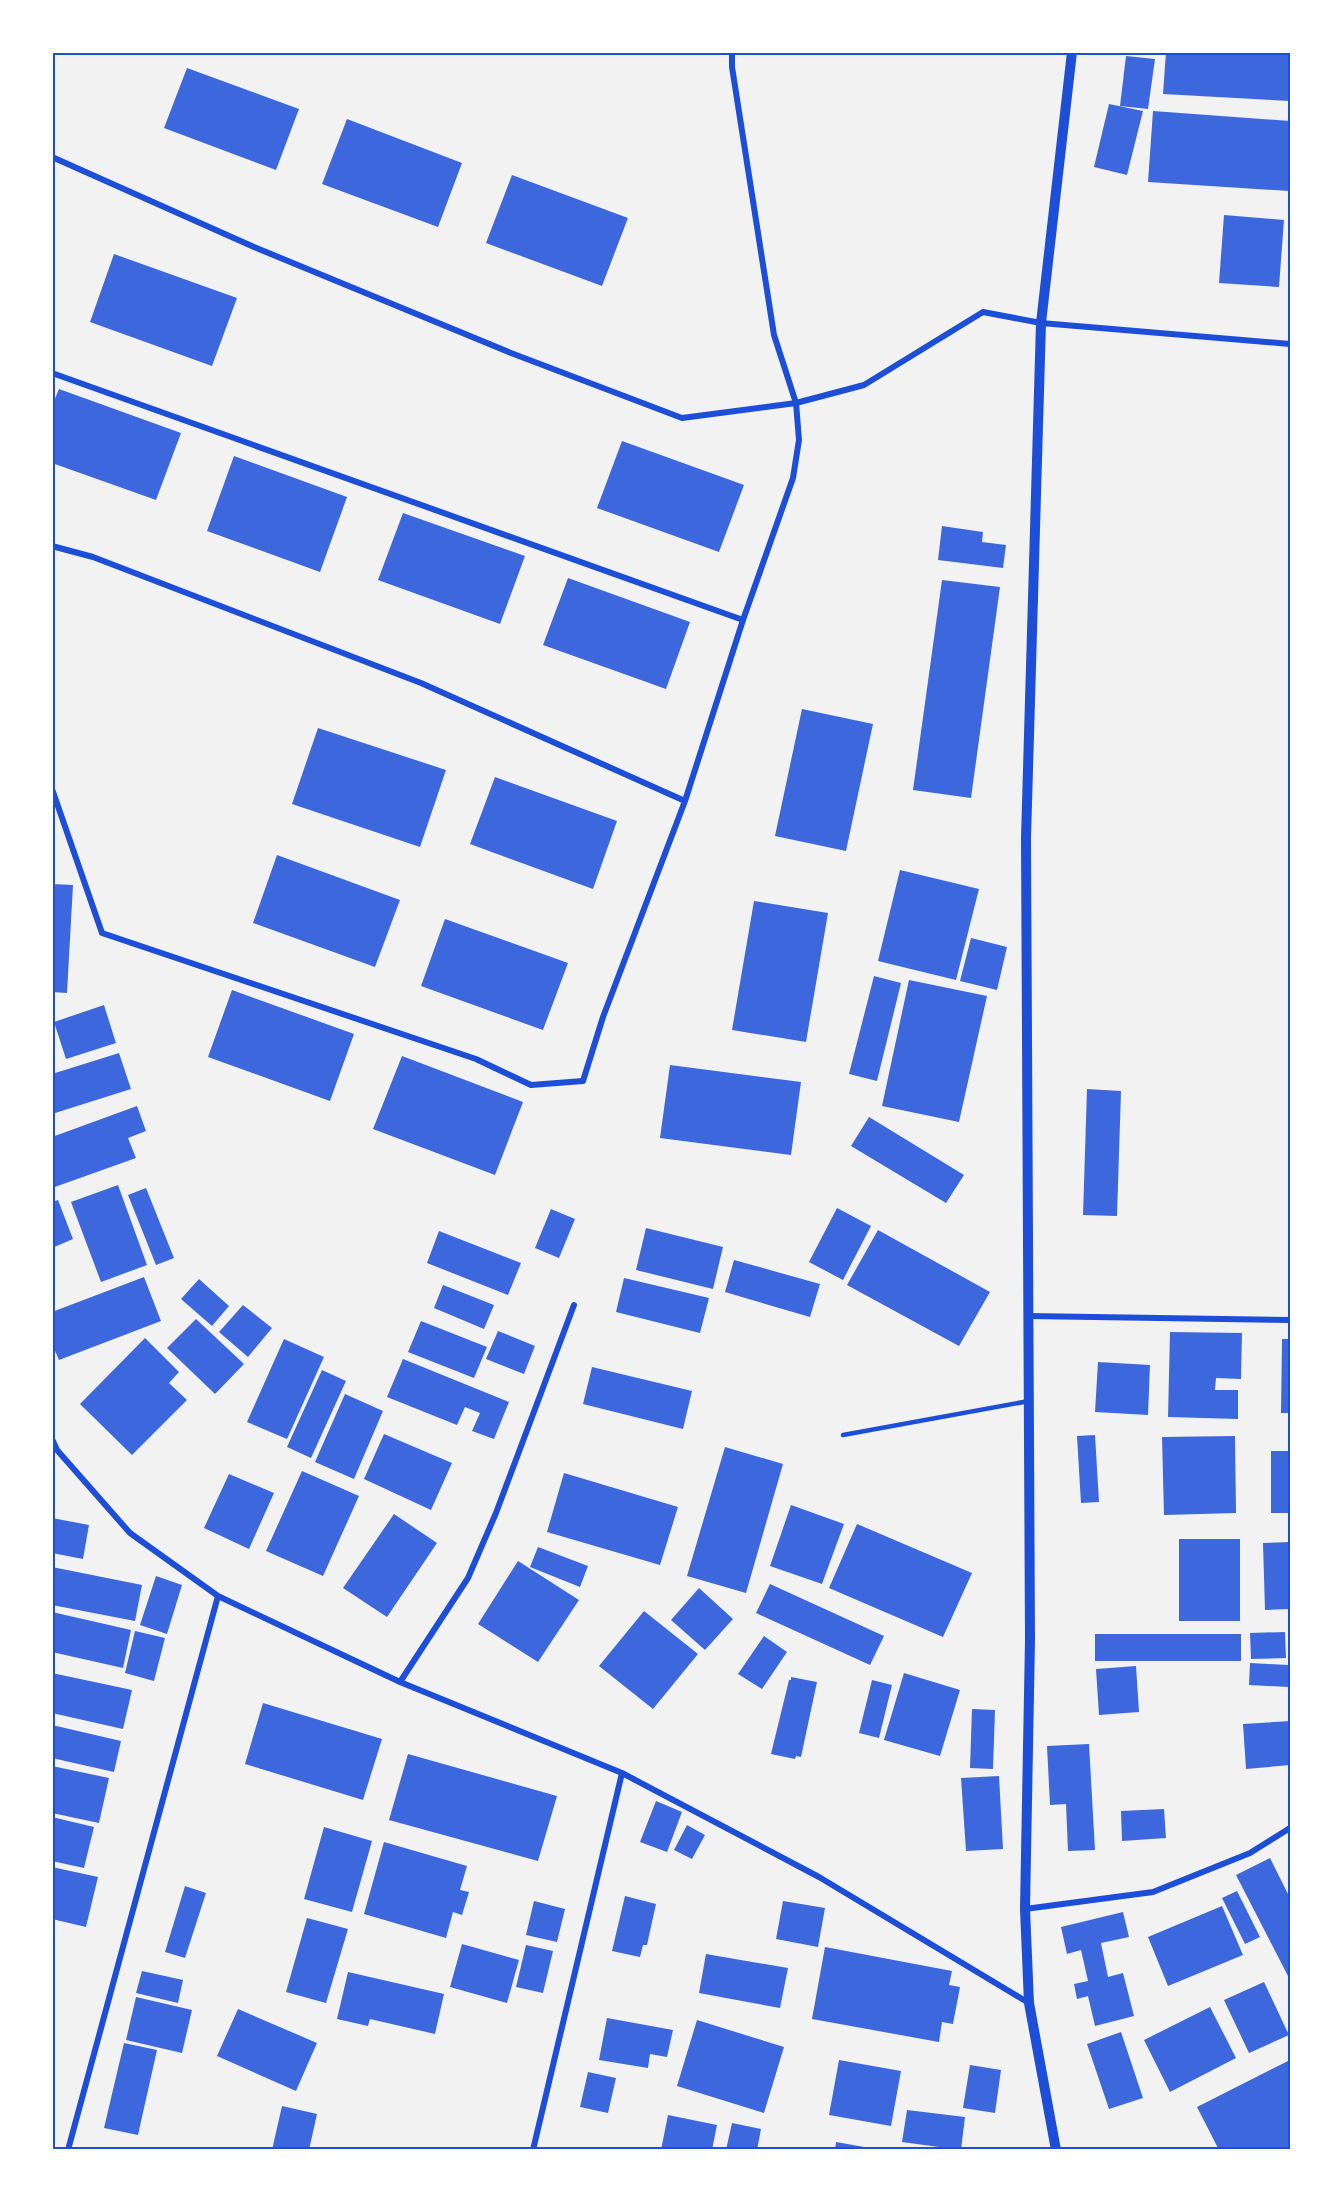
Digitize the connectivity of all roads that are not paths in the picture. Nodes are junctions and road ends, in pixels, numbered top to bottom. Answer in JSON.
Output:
{"nodes":[{"id":1,"x":732,"y":52,"type":"edge"},
{"id":2,"x":1071,"y":52,"type":"edge"},
{"id":3,"x":52,"y":157,"type":"edge"},
{"id":4,"x":1041,"y":323,"type":"junction"},
{"id":5,"x":1290,"y":344,"type":"edge"},
{"id":6,"x":52,"y":372,"type":"edge"},
{"id":7,"x":796,"y":403,"type":"junction"},
{"id":8,"x":52,"y":546,"type":"edge"},
{"id":9,"x":743,"y":620,"type":"junction"},
{"id":10,"x":52,"y":789,"type":"edge"},
{"id":11,"x":685,"y":801,"type":"junction"},
{"id":12,"x":574,"y":1305,"type":"dead end"},
{"id":13,"x":1028,"y":1316,"type":"junction"},
{"id":14,"x":1290,"y":1320,"type":"edge"},
{"id":15,"x":1029,"y":1401,"type":"junction"},
{"id":16,"x":843,"y":1435,"type":"dead end"},
{"id":17,"x":52,"y":1439,"type":"edge"},
{"id":18,"x":218,"y":1596,"type":"junction"},
{"id":19,"x":400,"y":1682,"type":"junction"},
{"id":20,"x":622,"y":1773,"type":"junction"},
{"id":21,"x":1290,"y":1828,"type":"edge"},
{"id":22,"x":1025,"y":1909,"type":"junction"},
{"id":23,"x":1029,"y":2003,"type":"junction"},
{"id":24,"x":68,"y":2150,"type":"edge"},
{"id":25,"x":533,"y":2150,"type":"edge"},
{"id":26,"x":1056,"y":2150,"type":"edge"}],
"edges":[{"from":1,"to":7,"type":"street"},
{"from":2,"to":4,"type":"street"},
{"from":3,"to":7,"type":"street"},
{"from":4,"to":5,"type":"street"},
{"from":4,"to":7,"type":"street"},
{"from":4,"to":13,"type":"street"},
{"from":6,"to":9,"type":"street"},
{"from":7,"to":9,"type":"street"},
{"from":8,"to":11,"type":"street"},
{"from":9,"to":11,"type":"street"},
{"from":10,"to":11,"type":"street"},
{"from":12,"to":19,"type":"street"},
{"from":13,"to":14,"type":"street"},
{"from":13,"to":15,"type":"street"},
{"from":15,"to":16,"type":"lane"},
{"from":15,"to":22,"type":"street"},
{"from":17,"to":18,"type":"street"},
{"from":18,"to":19,"type":"street"},
{"from":18,"to":24,"type":"street"},
{"from":19,"to":20,"type":"street"},
{"from":20,"to":23,"type":"street"},
{"from":20,"to":25,"type":"street"},
{"from":21,"to":22,"type":"street"},
{"from":22,"to":23,"type":"street"},
{"from":23,"to":26,"type":"street"}]}
